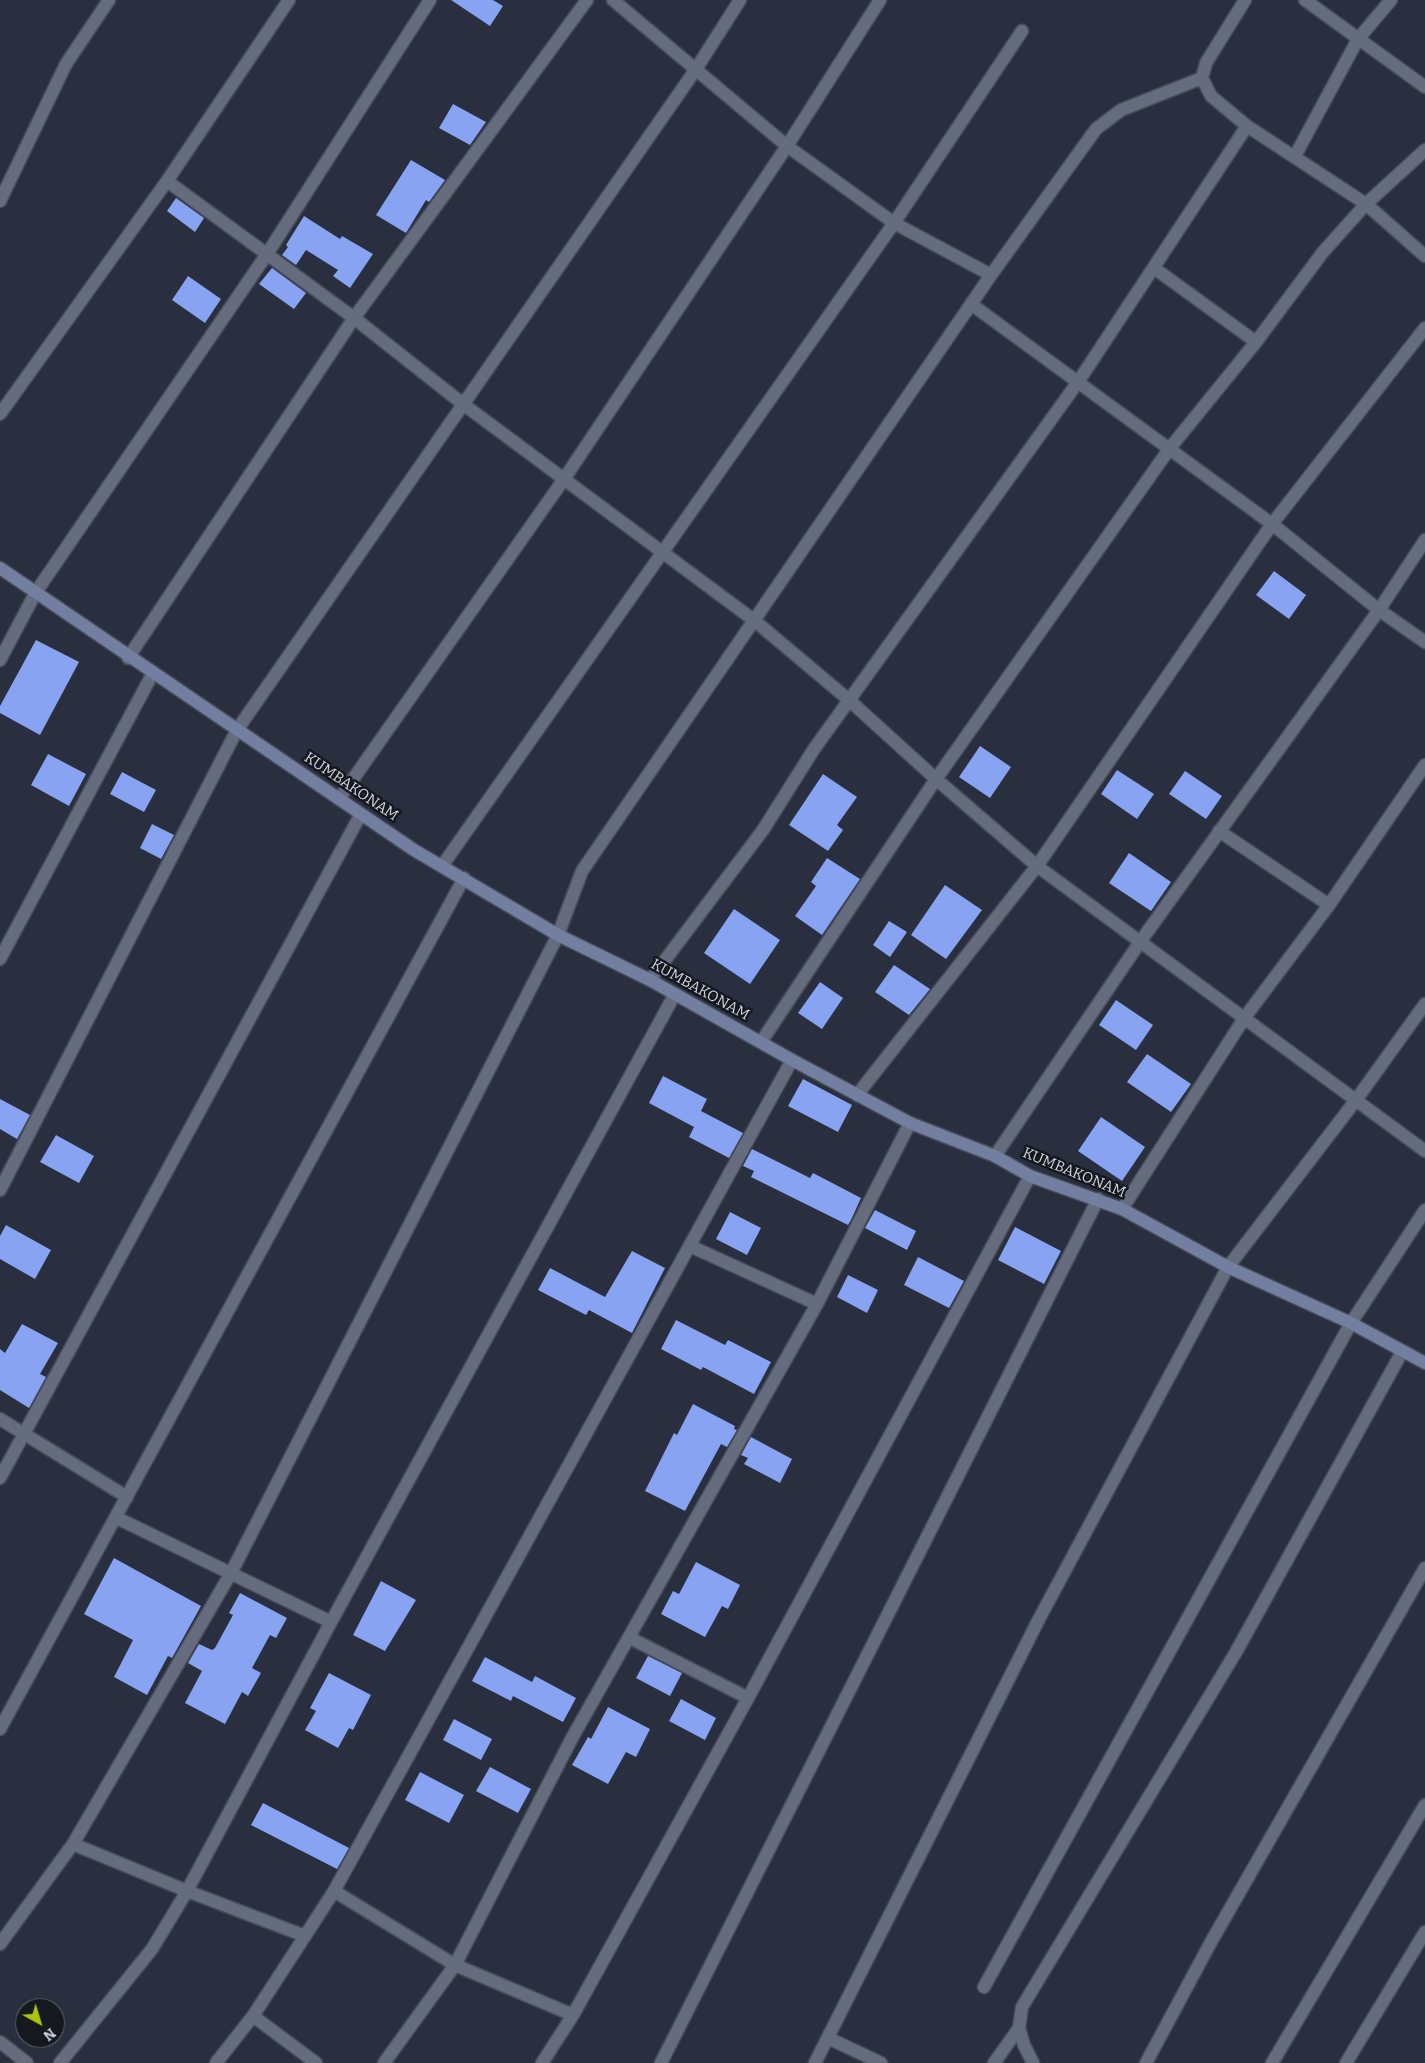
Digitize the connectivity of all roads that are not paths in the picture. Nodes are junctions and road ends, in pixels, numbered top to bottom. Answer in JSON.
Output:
{"nodes":[{"id":1,"x":109,"y":0,"type":"edge"},
{"id":2,"x":289,"y":0,"type":"edge"},
{"id":3,"x":430,"y":0,"type":"edge"},
{"id":4,"x":587,"y":0,"type":"edge"},
{"id":5,"x":613,"y":0,"type":"edge"},
{"id":6,"x":740,"y":0,"type":"edge"},
{"id":7,"x":880,"y":0,"type":"edge"},
{"id":8,"x":1245,"y":0,"type":"edge"},
{"id":9,"x":1305,"y":0,"type":"edge"},
{"id":10,"x":1391,"y":0,"type":"edge"},
{"id":11,"x":1022,"y":31,"type":"dead end"},
{"id":12,"x":1358,"y":39,"type":"junction"},
{"id":13,"x":696,"y":69,"type":"junction"},
{"id":14,"x":1202,"y":78,"type":"junction"},
{"id":15,"x":1425,"y":87,"type":"edge"},
{"id":16,"x":1246,"y":126,"type":"junction"},
{"id":17,"x":787,"y":146,"type":"junction"},
{"id":18,"x":1425,"y":150,"type":"edge"},
{"id":19,"x":1295,"y":156,"type":"junction"},
{"id":20,"x":167,"y":181,"type":"junction"},
{"id":21,"x":0,"y":201,"type":"edge"},
{"id":22,"x":1366,"y":204,"type":"junction"},
{"id":23,"x":894,"y":223,"type":"junction"},
{"id":24,"x":267,"y":254,"type":"junction"},
{"id":25,"x":1425,"y":256,"type":"edge"},
{"id":26,"x":1154,"y":268,"type":"junction"},
{"id":27,"x":991,"y":275,"type":"junction"},
{"id":28,"x":971,"y":304,"type":"junction"},
{"id":29,"x":354,"y":318,"type":"junction"},
{"id":30,"x":1425,"y":328,"type":"edge"},
{"id":31,"x":1256,"y":342,"type":"junction"},
{"id":32,"x":1078,"y":382,"type":"junction"},
{"id":33,"x":463,"y":404,"type":"junction"},
{"id":34,"x":0,"y":414,"type":"edge"},
{"id":35,"x":1170,"y":448,"type":"junction"},
{"id":36,"x":564,"y":478,"type":"junction"},
{"id":37,"x":1272,"y":524,"type":"junction"},
{"id":38,"x":1425,"y":540,"type":"edge"},
{"id":39,"x":662,"y":554,"type":"junction"},
{"id":40,"x":0,"y":568,"type":"edge"},
{"id":41,"x":36,"y":592,"type":"junction"},
{"id":42,"x":1380,"y":610,"type":"junction"},
{"id":43,"x":755,"y":622,"type":"junction"},
{"id":44,"x":1425,"y":642,"type":"edge"},
{"id":45,"x":128,"y":658,"type":"junction"},
{"id":46,"x":0,"y":660,"type":"edge"},
{"id":47,"x":153,"y":673,"type":"junction"},
{"id":48,"x":849,"y":700,"type":"junction"},
{"id":49,"x":237,"y":730,"type":"junction"},
{"id":50,"x":1425,"y":765,"type":"edge"},
{"id":51,"x":936,"y":779,"type":"junction"},
{"id":52,"x":339,"y":799,"type":"junction"},
{"id":53,"x":361,"y":814,"type":"junction"},
{"id":54,"x":1219,"y":831,"type":"junction"},
{"id":55,"x":442,"y":866,"type":"junction"},
{"id":56,"x":1037,"y":866,"type":"junction"},
{"id":57,"x":464,"y":878,"type":"junction"},
{"id":58,"x":1329,"y":905,"type":"junction"},
{"id":59,"x":558,"y":935,"type":"junction"},
{"id":60,"x":1140,"y":942,"type":"junction"},
{"id":61,"x":0,"y":959,"type":"edge"},
{"id":62,"x":650,"y":980,"type":"junction"},
{"id":63,"x":675,"y":994,"type":"junction"},
{"id":64,"x":1425,"y":1004,"type":"edge"},
{"id":65,"x":1245,"y":1017,"type":"junction"},
{"id":66,"x":760,"y":1042,"type":"junction"},
{"id":67,"x":792,"y":1060,"type":"junction"},
{"id":68,"x":856,"y":1094,"type":"junction"},
{"id":69,"x":1356,"y":1100,"type":"junction"},
{"id":70,"x":910,"y":1123,"type":"junction"},
{"id":71,"x":1425,"y":1151,"type":"edge"},
{"id":72,"x":995,"y":1156,"type":"junction"},
{"id":73,"x":1030,"y":1176,"type":"junction"},
{"id":74,"x":0,"y":1190,"type":"edge"},
{"id":75,"x":1098,"y":1199,"type":"junction"},
{"id":76,"x":1122,"y":1208,"type":"junction"},
{"id":77,"x":1425,"y":1210,"type":"edge"},
{"id":78,"x":690,"y":1246,"type":"junction"},
{"id":79,"x":1228,"y":1267,"type":"junction"},
{"id":80,"x":817,"y":1304,"type":"junction"},
{"id":81,"x":1351,"y":1323,"type":"junction"},
{"id":82,"x":1402,"y":1352,"type":"junction"},
{"id":83,"x":1425,"y":1364,"type":"edge"},
{"id":84,"x":0,"y":1419,"type":"edge"},
{"id":85,"x":25,"y":1435,"type":"junction"},
{"id":86,"x":0,"y":1478,"type":"edge"},
{"id":87,"x":127,"y":1497,"type":"junction"},
{"id":88,"x":117,"y":1518,"type":"junction"},
{"id":89,"x":1425,"y":1568,"type":"edge"},
{"id":90,"x":231,"y":1573,"type":"junction"},
{"id":91,"x":330,"y":1622,"type":"junction"},
{"id":92,"x":630,"y":1638,"type":"junction"},
{"id":93,"x":748,"y":1698,"type":"junction"},
{"id":94,"x":0,"y":1729,"type":"edge"},
{"id":95,"x":1425,"y":1805,"type":"edge"},
{"id":96,"x":73,"y":1844,"type":"junction"},
{"id":97,"x":334,"y":1891,"type":"junction"},
{"id":98,"x":188,"y":1892,"type":"junction"},
{"id":99,"x":1425,"y":1932,"type":"edge"},
{"id":100,"x":305,"y":1936,"type":"junction"},
{"id":101,"x":0,"y":1944,"type":"edge"},
{"id":102,"x":455,"y":1965,"type":"junction"},
{"id":103,"x":984,"y":1987,"type":"dead end"},
{"id":104,"x":574,"y":2015,"type":"junction"},
{"id":105,"x":253,"y":2016,"type":"junction"},
{"id":106,"x":1019,"y":2028,"type":"junction"},
{"id":107,"x":828,"y":2038,"type":"junction"},
{"id":108,"x":0,"y":2042,"type":"edge"},
{"id":109,"x":27,"y":2063,"type":"edge"},
{"id":110,"x":60,"y":2063,"type":"edge"},
{"id":111,"x":216,"y":2063,"type":"edge"},
{"id":112,"x":316,"y":2063,"type":"edge"},
{"id":113,"x":384,"y":2063,"type":"edge"},
{"id":114,"x":542,"y":2063,"type":"edge"},
{"id":115,"x":661,"y":2063,"type":"edge"},
{"id":116,"x":815,"y":2063,"type":"edge"},
{"id":117,"x":881,"y":2063,"type":"edge"},
{"id":118,"x":994,"y":2063,"type":"edge"},
{"id":119,"x":1033,"y":2063,"type":"edge"},
{"id":120,"x":1146,"y":2063,"type":"edge"},
{"id":121,"x":1272,"y":2063,"type":"edge"},
{"id":122,"x":1346,"y":2063,"type":"edge"}],
"edges":[{"from":1,"to":21,"type":"street"},
{"from":2,"to":20,"type":"street"},
{"from":3,"to":24,"type":"street"},
{"from":4,"to":29,"type":"street"},
{"from":5,"to":13,"type":"street"},
{"from":6,"to":13,"type":"street"},
{"from":7,"to":17,"type":"street"},
{"from":8,"to":14,"type":"street"},
{"from":9,"to":12,"type":"street"},
{"from":10,"to":12,"type":"street"},
{"from":11,"to":23,"type":"street"},
{"from":12,"to":15,"type":"street"},
{"from":12,"to":19,"type":"street"},
{"from":13,"to":17,"type":"street"},
{"from":13,"to":33,"type":"street"},
{"from":14,"to":16,"type":"street"},
{"from":14,"to":27,"type":"street"},
{"from":16,"to":19,"type":"street"},
{"from":16,"to":26,"type":"street"},
{"from":17,"to":23,"type":"street"},
{"from":17,"to":36,"type":"street"},
{"from":18,"to":22,"type":"street"},
{"from":19,"to":22,"type":"street"},
{"from":20,"to":24,"type":"street"},
{"from":20,"to":34,"type":"street"},
{"from":22,"to":25,"type":"street"},
{"from":22,"to":31,"type":"street"},
{"from":23,"to":27,"type":"street"},
{"from":23,"to":39,"type":"street"},
{"from":24,"to":29,"type":"street"},
{"from":24,"to":41,"type":"street"},
{"from":26,"to":31,"type":"street"},
{"from":26,"to":32,"type":"street"},
{"from":27,"to":28,"type":"street"},
{"from":28,"to":32,"type":"street"},
{"from":28,"to":43,"type":"street"},
{"from":29,"to":33,"type":"street"},
{"from":29,"to":45,"type":"street"},
{"from":30,"to":37,"type":"street"},
{"from":31,"to":35,"type":"street"},
{"from":32,"to":35,"type":"street"},
{"from":32,"to":48,"type":"street"},
{"from":33,"to":36,"type":"street"},
{"from":33,"to":49,"type":"street"},
{"from":35,"to":37,"type":"street"},
{"from":35,"to":51,"type":"street"},
{"from":36,"to":39,"type":"street"},
{"from":36,"to":52,"type":"street"},
{"from":37,"to":42,"type":"street"},
{"from":37,"to":56,"type":"street"},
{"from":38,"to":42,"type":"street"},
{"from":39,"to":43,"type":"street"},
{"from":39,"to":55,"type":"street"},
{"from":40,"to":41,"type":"street","name":"KUMBAKONAM"},
{"from":41,"to":45,"type":"street","name":"KUMBAKONAM"},
{"from":41,"to":46,"type":"street"},
{"from":42,"to":44,"type":"street"},
{"from":42,"to":54,"type":"street"},
{"from":43,"to":48,"type":"street"},
{"from":43,"to":59,"type":"street"},
{"from":45,"to":47,"type":"street","name":"KUMBAKONAM"},
{"from":47,"to":49,"type":"street","name":"KUMBAKONAM"},
{"from":47,"to":61,"type":"street"},
{"from":48,"to":51,"type":"street"},
{"from":48,"to":62,"type":"street"},
{"from":49,"to":52,"type":"street","name":"KUMBAKONAM"},
{"from":49,"to":74,"type":"street"},
{"from":50,"to":58,"type":"street"},
{"from":51,"to":56,"type":"street"},
{"from":51,"to":66,"type":"street"},
{"from":52,"to":53,"type":"street","name":"KUMBAKONAM"},
{"from":53,"to":55,"type":"street","name":"KUMBAKONAM"},
{"from":53,"to":85,"type":"street"},
{"from":54,"to":58,"type":"street"},
{"from":54,"to":60,"type":"street"},
{"from":55,"to":57,"type":"street","name":"KUMBAKONAM"},
{"from":56,"to":60,"type":"street"},
{"from":56,"to":68,"type":"street"},
{"from":57,"to":59,"type":"street","name":"KUMBAKONAM"},
{"from":57,"to":87,"type":"street"},
{"from":58,"to":65,"type":"street"},
{"from":59,"to":62,"type":"street","name":"KUMBAKONAM"},
{"from":59,"to":90,"type":"street"},
{"from":60,"to":65,"type":"street"},
{"from":60,"to":72,"type":"street"},
{"from":62,"to":63,"type":"street","name":"KUMBAKONAM"},
{"from":63,"to":66,"type":"street","name":"KUMBAKONAM"},
{"from":63,"to":91,"type":"street"},
{"from":64,"to":69,"type":"street"},
{"from":65,"to":69,"type":"street"},
{"from":65,"to":76,"type":"street"},
{"from":66,"to":67,"type":"street","name":"KUMBAKONAM"},
{"from":67,"to":68,"type":"street","name":"KUMBAKONAM"},
{"from":67,"to":78,"type":"street"},
{"from":68,"to":70,"type":"street","name":"KUMBAKONAM"},
{"from":69,"to":71,"type":"street"},
{"from":69,"to":79,"type":"street"},
{"from":70,"to":72,"type":"street","name":"KUMBAKONAM"},
{"from":70,"to":80,"type":"street"},
{"from":72,"to":73,"type":"street","name":"KUMBAKONAM"},
{"from":73,"to":75,"type":"street","name":"KUMBAKONAM"},
{"from":73,"to":93,"type":"street"},
{"from":75,"to":76,"type":"street","name":"KUMBAKONAM"},
{"from":75,"to":115,"type":"street"},
{"from":76,"to":79,"type":"street","name":"KUMBAKONAM"},
{"from":77,"to":81,"type":"street"},
{"from":78,"to":80,"type":"street"},
{"from":78,"to":97,"type":"street"},
{"from":79,"to":81,"type":"street","name":"KUMBAKONAM"},
{"from":79,"to":107,"type":"street"},
{"from":80,"to":92,"type":"street"},
{"from":81,"to":82,"type":"street","name":"KUMBAKONAM"},
{"from":81,"to":103,"type":"street"},
{"from":82,"to":83,"type":"street","name":"KUMBAKONAM"},
{"from":82,"to":106,"type":"street"},
{"from":84,"to":85,"type":"street"},
{"from":85,"to":86,"type":"street"},
{"from":85,"to":87,"type":"street"},
{"from":87,"to":88,"type":"street"},
{"from":88,"to":90,"type":"street"},
{"from":88,"to":94,"type":"street"},
{"from":89,"to":120,"type":"street"},
{"from":90,"to":91,"type":"street"},
{"from":90,"to":96,"type":"street"},
{"from":91,"to":98,"type":"street"},
{"from":92,"to":93,"type":"street"},
{"from":92,"to":102,"type":"street"},
{"from":93,"to":104,"type":"street"},
{"from":95,"to":121,"type":"street"},
{"from":96,"to":98,"type":"street"},
{"from":96,"to":101,"type":"street"},
{"from":97,"to":100,"type":"street"},
{"from":97,"to":102,"type":"street"},
{"from":98,"to":100,"type":"street"},
{"from":98,"to":110,"type":"street"},
{"from":99,"to":122,"type":"street"},
{"from":100,"to":105,"type":"street"},
{"from":102,"to":104,"type":"street"},
{"from":102,"to":113,"type":"street"},
{"from":104,"to":114,"type":"street"},
{"from":105,"to":111,"type":"street"},
{"from":105,"to":112,"type":"street"},
{"from":106,"to":118,"type":"street"},
{"from":106,"to":119,"type":"street"},
{"from":107,"to":116,"type":"street"},
{"from":107,"to":117,"type":"street"},
{"from":108,"to":109,"type":"street"}]}
